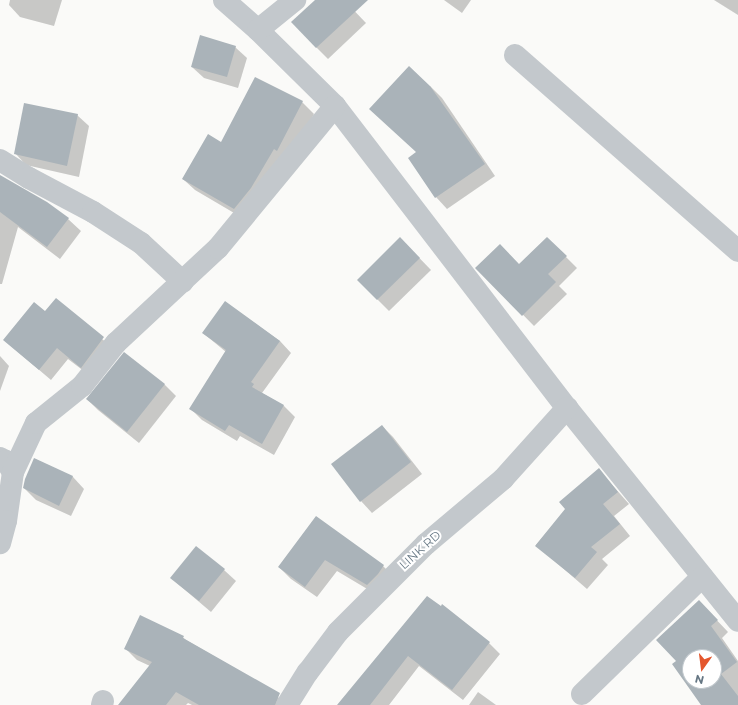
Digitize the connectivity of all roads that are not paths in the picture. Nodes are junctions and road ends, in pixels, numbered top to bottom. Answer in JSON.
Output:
{"nodes":[{"id":1,"x":224,"y":0,"type":"edge"},
{"id":2,"x":295,"y":0,"type":"edge"},
{"id":3,"x":258,"y":30,"type":"junction"},
{"id":4,"x":515,"y":55,"type":"dead end"},
{"id":5,"x":335,"y":106,"type":"junction"},
{"id":6,"x":0,"y":160,"type":"edge"},
{"id":7,"x":738,"y":251,"type":"edge"},
{"id":8,"x":182,"y":282,"type":"junction"},
{"id":9,"x":567,"y":408,"type":"junction"},
{"id":10,"x":6,"y":465,"type":"edge"},
{"id":11,"x":0,"y":543,"type":"edge"},
{"id":12,"x":702,"y":577,"type":"junction"},
{"id":13,"x":738,"y":622,"type":"edge"},
{"id":14,"x":582,"y":694,"type":"dead end"},
{"id":15,"x":287,"y":705,"type":"edge"}],
"edges":[{"from":1,"to":3,"type":"street"},
{"from":2,"to":3,"type":"street"},
{"from":3,"to":5,"type":"street"},
{"from":4,"to":7,"type":"street"},
{"from":5,"to":8,"type":"street"},
{"from":5,"to":9,"type":"street"},
{"from":6,"to":8,"type":"street"},
{"from":8,"to":10,"type":"street"},
{"from":9,"to":12,"type":"street"},
{"from":9,"to":15,"type":"street","name":"LINK RD"},
{"from":10,"to":11,"type":"street"},
{"from":12,"to":13,"type":"street"},
{"from":12,"to":14,"type":"street"}]}
